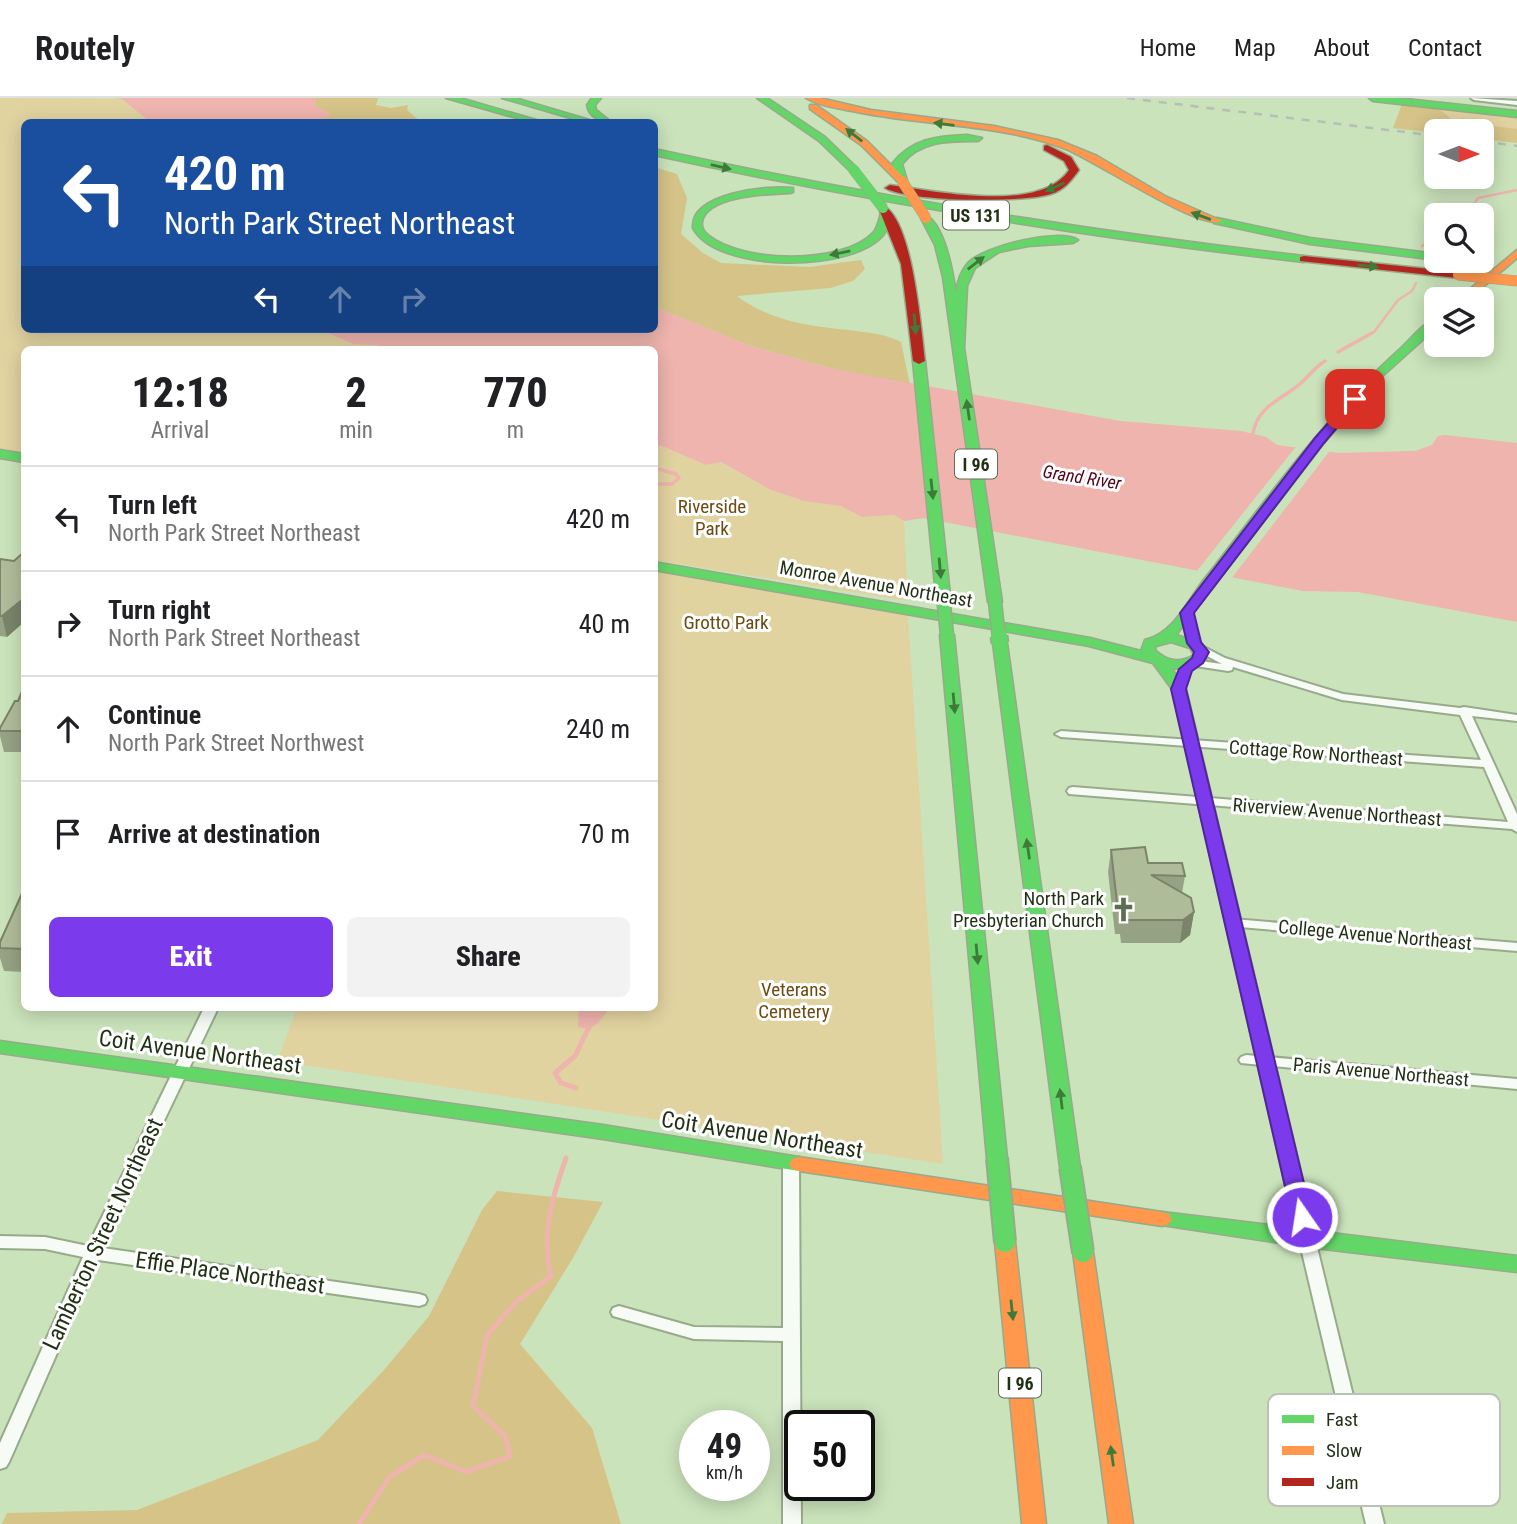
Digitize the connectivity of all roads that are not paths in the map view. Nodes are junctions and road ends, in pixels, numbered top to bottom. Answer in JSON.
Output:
{"nodes":[{"id":1,"x":450,"y":98,"type":"edge"},
{"id":2,"x":506,"y":98,"type":"edge"},
{"id":3,"x":597,"y":98,"type":"edge"},
{"id":4,"x":799,"y":98,"type":"edge"},
{"id":5,"x":810,"y":98,"type":"edge"},
{"id":6,"x":1373,"y":98,"type":"edge"},
{"id":7,"x":1474,"y":98,"type":"edge"},
{"id":8,"x":762,"y":99,"type":"edge"},
{"id":9,"x":1517,"y":103,"type":"edge"},
{"id":10,"x":1517,"y":114,"type":"edge"},
{"id":11,"x":529,"y":119,"type":"edge"},
{"id":12,"x":581,"y":119,"type":"edge"},
{"id":13,"x":603,"y":119,"type":"edge"},
{"id":14,"x":658,"y":139,"type":"edge"},
{"id":15,"x":658,"y":153,"type":"edge"},
{"id":16,"x":902,"y":181,"type":"junction"},
{"id":17,"x":880,"y":186,"type":"junction"},
{"id":18,"x":861,"y":196,"type":"junction"},
{"id":19,"x":884,"y":211,"type":"junction"},
{"id":20,"x":1517,"y":254,"type":"edge"},
{"id":21,"x":1424,"y":256,"type":"edge"},
{"id":22,"x":1424,"y":257,"type":"edge"},
{"id":23,"x":1300,"y":259,"type":"junction"},
{"id":24,"x":1424,"y":263,"type":"edge"},
{"id":25,"x":1494,"y":266,"type":"edge"},
{"id":26,"x":1517,"y":267,"type":"edge"},
{"id":27,"x":1492,"y":273,"type":"edge"},
{"id":28,"x":1517,"y":281,"type":"edge"},
{"id":29,"x":1477,"y":287,"type":"edge"},
{"id":30,"x":1424,"y":333,"type":"edge"},
{"id":31,"x":958,"y":349,"type":"junction"},
{"id":32,"x":0,"y":454,"type":"edge"},
{"id":33,"x":21,"y":458,"type":"edge"},
{"id":34,"x":658,"y":567,"type":"edge"},
{"id":35,"x":1187,"y":613,"type":"junction"},
{"id":36,"x":1158,"y":639,"type":"junction"},
{"id":37,"x":1090,"y":642,"type":"junction"},
{"id":38,"x":1194,"y":655,"type":"junction"},
{"id":39,"x":1157,"y":660,"type":"junction"},
{"id":40,"x":1256,"y":672,"type":"joint"},
{"id":41,"x":1179,"y":689,"type":"junction"},
{"id":42,"x":1464,"y":710,"type":"junction"},
{"id":43,"x":1517,"y":718,"type":"edge"},
{"id":44,"x":1061,"y":734,"type":"dead end"},
{"id":45,"x":1190,"y":744,"type":"junction"},
{"id":46,"x":1487,"y":764,"type":"junction"},
{"id":47,"x":1073,"y":791,"type":"dead end"},
{"id":48,"x":1205,"y":802,"type":"junction"},
{"id":49,"x":1517,"y":827,"type":"edge"},
{"id":50,"x":1233,"y":923,"type":"junction"},
{"id":51,"x":1517,"y":947,"type":"edge"},
{"id":52,"x":209,"y":1011,"type":"edge"},
{"id":53,"x":0,"y":1047,"type":"edge"},
{"id":54,"x":1246,"y":1060,"type":"dead end"},
{"id":55,"x":1266,"y":1062,"type":"junction"},
{"id":56,"x":178,"y":1072,"type":"junction"},
{"id":57,"x":1517,"y":1084,"type":"edge"},
{"id":58,"x":792,"y":1164,"type":"junction"},
{"id":59,"x":1307,"y":1239,"type":"junction"},
{"id":60,"x":0,"y":1242,"type":"edge"},
{"id":61,"x":93,"y":1253,"type":"junction"},
{"id":62,"x":1517,"y":1264,"type":"edge"},
{"id":63,"x":419,"y":1300,"type":"dead end"},
{"id":64,"x":619,"y":1312,"type":"dead end"},
{"id":65,"x":793,"y":1335,"type":"junction"},
{"id":66,"x":1344,"y":1394,"type":"edge"},
{"id":67,"x":0,"y":1462,"type":"edge"},
{"id":68,"x":1371,"y":1506,"type":"edge"},
{"id":69,"x":792,"y":1524,"type":"edge"},
{"id":70,"x":1034,"y":1524,"type":"edge"},
{"id":71,"x":1121,"y":1524,"type":"edge"},
{"id":72,"x":1375,"y":1524,"type":"edge"}],
"edges":[{"from":1,"to":11,"type":"main road"},
{"from":2,"to":12,"type":"main road"},
{"from":3,"to":13,"type":"main road"},
{"from":16,"to":4,"type":"main road","number":"I 96","one_way":true},
{"from":21,"to":5,"type":"main road","one_way":true},
{"from":6,"to":10,"type":"main road"},
{"from":7,"to":9,"type":"street"},
{"from":8,"to":19,"type":"main road","number":"I 96","bridge":true},
{"from":14,"to":17,"type":"main road","number":"US 131"},
{"from":15,"to":18,"type":"main road","number":"US 131","one_way":true},
{"from":16,"to":17,"type":"main road","one_way":true},
{"from":16,"to":31,"type":"main road","number":"I 96","bridge":true},
{"from":17,"to":22,"type":"main road","number":"US 131"},
{"from":19,"to":18,"type":"main road","one_way":true},
{"from":18,"to":23,"type":"main road","number":"US 131"},
{"from":19,"to":70,"type":"main road","number":"I 96","one_way":true,"bridge":true},
{"from":20,"to":29,"type":"main road"},
{"from":23,"to":24,"type":"main road","number":"US 131","one_way":true},
{"from":31,"to":23,"type":"main road","one_way":true},
{"from":25,"to":26,"type":"main road","number":"US 131"},
{"from":27,"to":28,"type":"main road","number":"US 131","bridge":true},
{"from":30,"to":35,"type":"main road"},
{"from":71,"to":31,"type":"main road","number":"I 96","one_way":true,"bridge":true},
{"from":32,"to":33,"type":"main road"},
{"from":34,"to":37,"type":"main road","name":"Monroe Avenue Northeast"},
{"from":35,"to":36,"type":"main road"},
{"from":35,"to":38,"type":"main road"},
{"from":36,"to":37,"type":"main road","name":"Monroe Avenue Northeast"},
{"from":36,"to":38,"type":"main road","name":"Monroe Avenue Northeast"},
{"from":36,"to":39,"type":"main road"},
{"from":37,"to":39,"type":"main road","name":"Monroe Avenue Northeast"},
{"from":38,"to":39,"type":"main road","name":"Monroe Avenue Northeast"},
{"from":38,"to":40,"type":"street"},
{"from":38,"to":41,"type":"main road"},
{"from":39,"to":41,"type":"main road"},
{"from":40,"to":42,"type":"street"},
{"from":41,"to":45,"type":"main road"},
{"from":42,"to":43,"type":"street"},
{"from":42,"to":46,"type":"street"},
{"from":44,"to":45,"type":"street","name":"Cottage Row Northeast"},
{"from":45,"to":46,"type":"street","name":"Cottage Row Northeast"},
{"from":45,"to":48,"type":"main road"},
{"from":46,"to":49,"type":"street"},
{"from":47,"to":48,"type":"street","name":"Riverview Avenue Northeast"},
{"from":48,"to":49,"type":"street","name":"Riverview Avenue Northeast"},
{"from":48,"to":50,"type":"main road"},
{"from":50,"to":51,"type":"street","name":"College Avenue Northeast"},
{"from":50,"to":55,"type":"main road"},
{"from":52,"to":56,"type":"street","name":"Lamberton Street Northeast"},
{"from":53,"to":56,"type":"main road","name":"Coit Avenue Northeast"},
{"from":54,"to":55,"type":"street","name":"Paris Avenue Northeast"},
{"from":55,"to":57,"type":"street","name":"Paris Avenue Northeast"},
{"from":55,"to":59,"type":"main road"},
{"from":56,"to":58,"type":"main road","name":"Coit Avenue Northeast"},
{"from":56,"to":61,"type":"street","name":"Lamberton Street Northeast"},
{"from":58,"to":59,"type":"main road","name":"Coit Avenue Northeast"},
{"from":58,"to":65,"type":"street"},
{"from":59,"to":62,"type":"main road","name":"Coit Avenue Northeast"},
{"from":59,"to":66,"type":"street"},
{"from":60,"to":61,"type":"street","name":"Effie Place Northeast"},
{"from":61,"to":63,"type":"street","name":"Effie Place Northeast"},
{"from":61,"to":67,"type":"street","name":"Lamberton Street Northeast"},
{"from":64,"to":65,"type":"street"},
{"from":65,"to":69,"type":"street"},
{"from":68,"to":72,"type":"street"}]}
